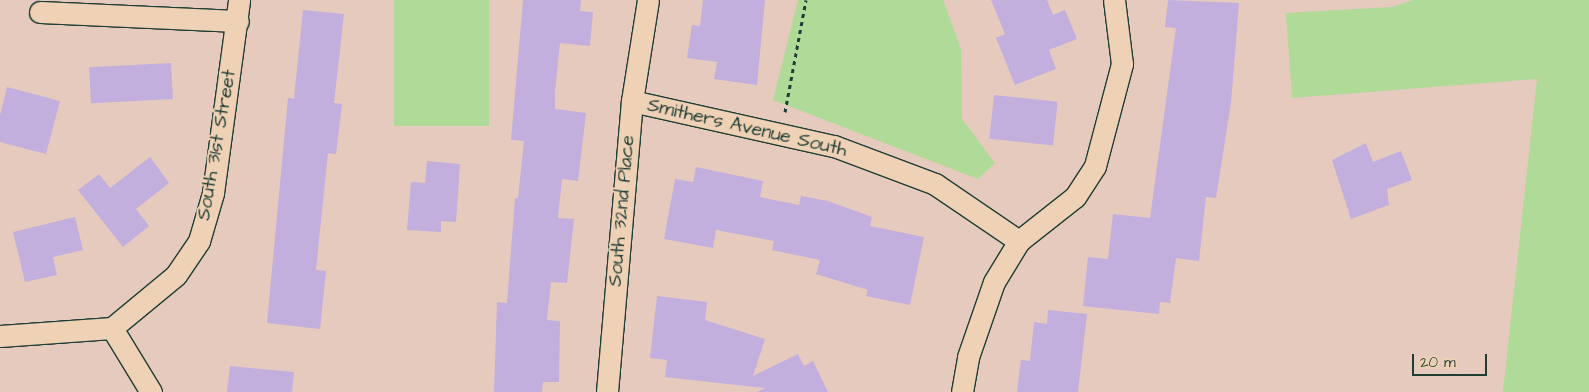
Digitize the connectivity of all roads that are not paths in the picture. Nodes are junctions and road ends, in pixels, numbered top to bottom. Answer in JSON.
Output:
{"nodes":[{"id":1,"x":648,"y":0,"type":"edge"},
{"id":2,"x":1114,"y":0,"type":"edge"},
{"id":3,"x":239,"y":10,"type":"edge"},
{"id":4,"x":40,"y":12,"type":"dead end"},
{"id":5,"x":632,"y":101,"type":"junction"},
{"id":6,"x":1019,"y":241,"type":"junction"},
{"id":7,"x":112,"y":328,"type":"junction"},
{"id":8,"x":0,"y":336,"type":"edge"},
{"id":9,"x":151,"y":392,"type":"edge"},
{"id":10,"x":606,"y":392,"type":"edge"},
{"id":11,"x":962,"y":392,"type":"edge"}],
"edges":[{"from":1,"to":5,"type":"street","name":"South 32nd Place"},
{"from":2,"to":6,"type":"street"},
{"from":3,"to":4,"type":"street"},
{"from":3,"to":7,"type":"street","name":"South 31st Street"},
{"from":5,"to":6,"type":"street","name":"Smithers Avenue South"},
{"from":5,"to":10,"type":"street","name":"South 32nd Place"},
{"from":6,"to":11,"type":"street"},
{"from":7,"to":8,"type":"street"},
{"from":7,"to":9,"type":"street"}]}
